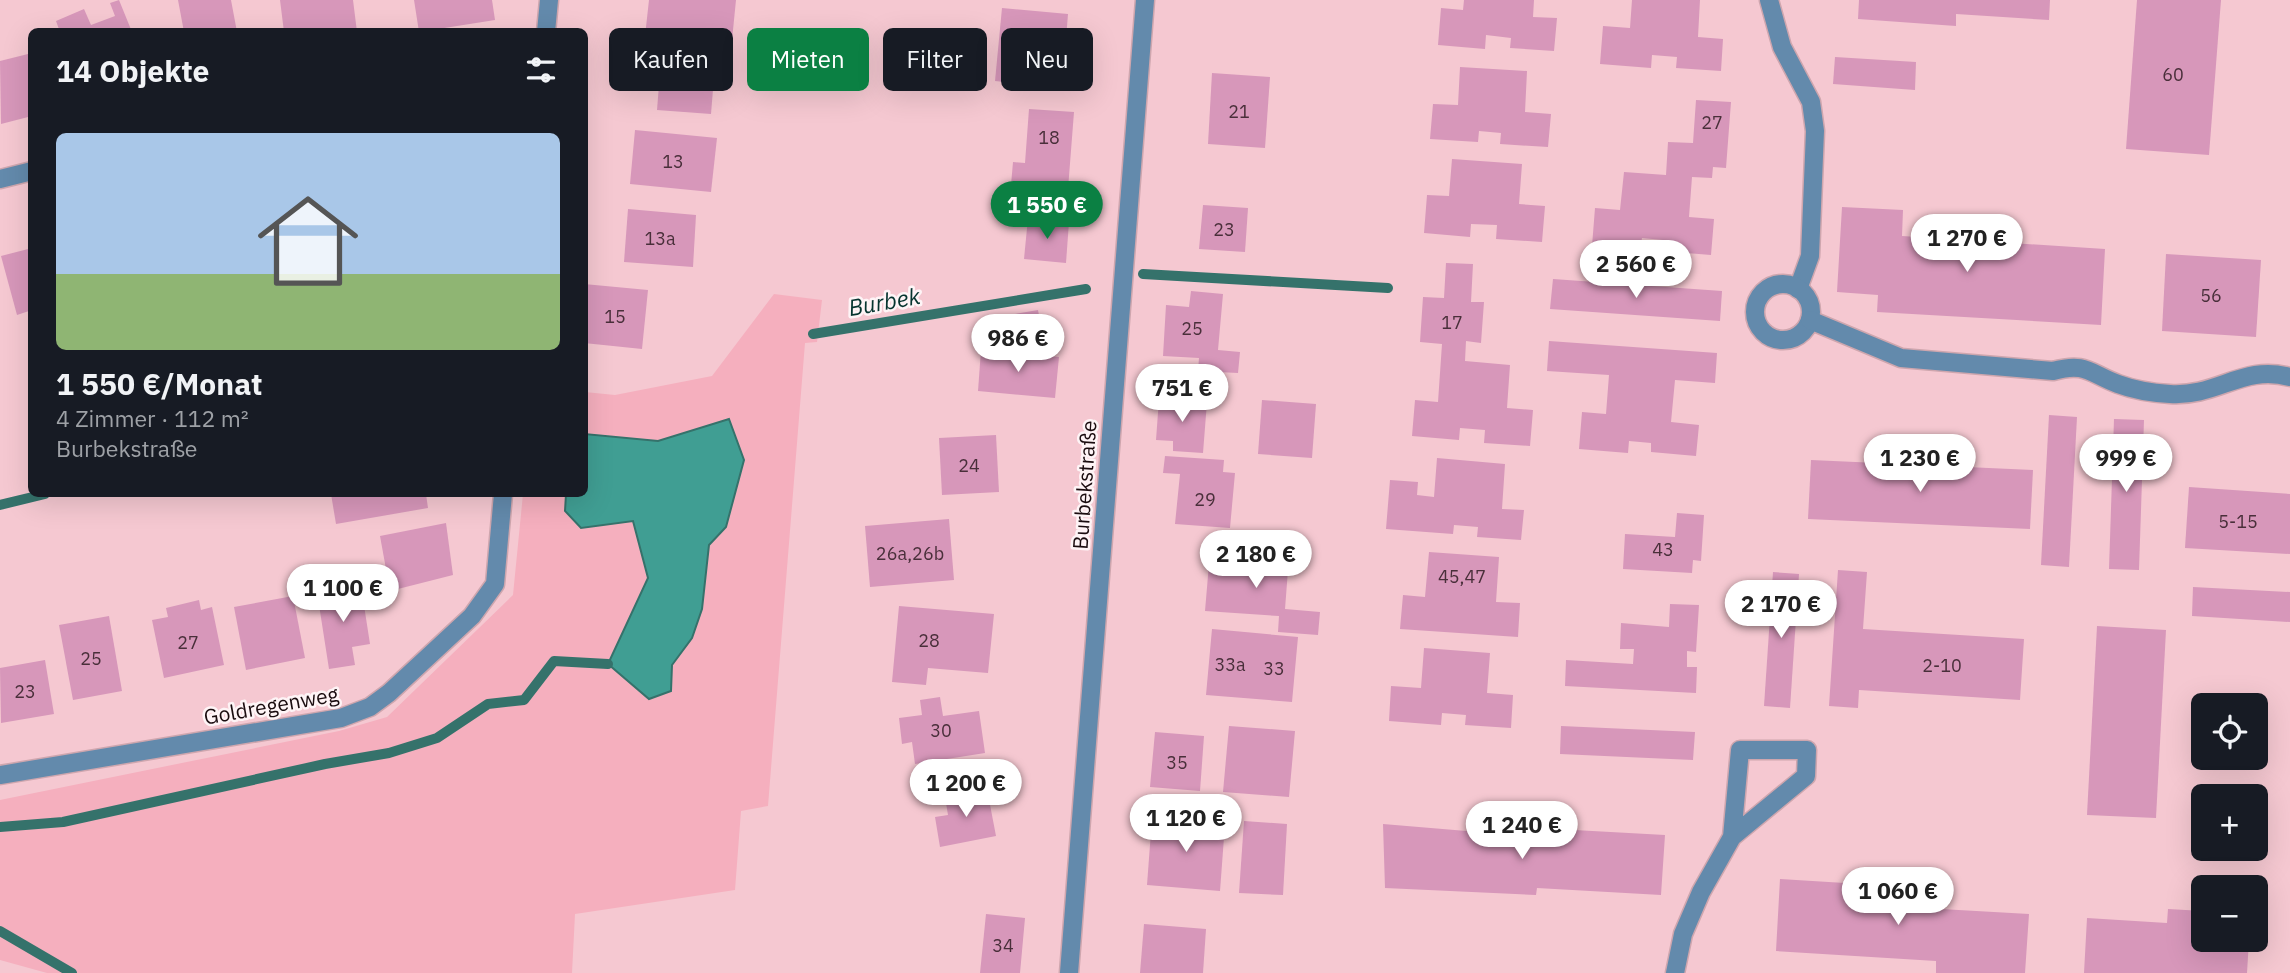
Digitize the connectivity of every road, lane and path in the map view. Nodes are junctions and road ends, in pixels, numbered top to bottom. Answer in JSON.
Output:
{"nodes":[{"id":1,"x":549,"y":0,"type":"edge"},
{"id":2,"x":1145,"y":0,"type":"edge"},
{"id":3,"x":1769,"y":0,"type":"edge"},
{"id":4,"x":546,"y":28,"type":"edge"},
{"id":5,"x":28,"y":172,"type":"edge"},
{"id":6,"x":0,"y":178,"type":"edge"},
{"id":7,"x":1798,"y":289,"type":"junction"},
{"id":8,"x":1810,"y":320,"type":"junction"},
{"id":9,"x":2290,"y":377,"type":"edge"},
{"id":10,"x":503,"y":497,"type":"edge"},
{"id":11,"x":0,"y":775,"type":"edge"},
{"id":12,"x":1732,"y":837,"type":"junction"},
{"id":13,"x":1069,"y":973,"type":"edge"},
{"id":14,"x":1675,"y":973,"type":"edge"}],
"edges":[{"from":1,"to":4,"type":"street"},
{"from":2,"to":13,"type":"street","name":"Burbekstraße"},
{"from":3,"to":7,"type":"street"},
{"from":5,"to":6,"type":"street"},
{"from":7,"to":8,"type":"street"},
{"from":7,"to":8,"type":"street"},
{"from":8,"to":9,"type":"street"},
{"from":10,"to":11,"type":"street","name":"Goldregenweg"},
{"from":12,"to":12,"type":"street"},
{"from":12,"to":14,"type":"street"}]}
